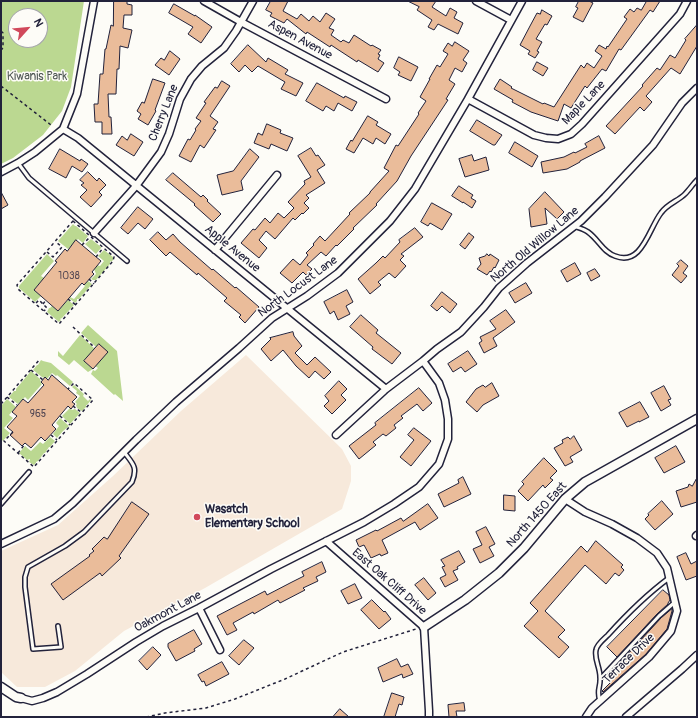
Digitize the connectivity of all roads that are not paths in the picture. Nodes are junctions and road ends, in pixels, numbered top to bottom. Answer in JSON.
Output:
{"nodes":[{"id":1,"x":94,"y":1,"type":"edge"},
{"id":2,"x":204,"y":1,"type":"edge"},
{"id":3,"x":253,"y":1,"type":"edge"},
{"id":4,"x":476,"y":1,"type":"edge"},
{"id":5,"x":522,"y":1,"type":"edge"},
{"id":6,"x":688,"y":1,"type":"edge"},
{"id":7,"x":511,"y":20,"type":"junction"},
{"id":8,"x":241,"y":22,"type":"junction"},
{"id":9,"x":697,"y":88,"type":"edge"},
{"id":10,"x":386,"y":99,"type":"dead end"},
{"id":11,"x":468,"y":99,"type":"junction"},
{"id":12,"x":62,"y":130,"type":"junction"},
{"id":13,"x":18,"y":163,"type":"junction"},
{"id":14,"x":1,"y":172,"type":"edge"},
{"id":15,"x":277,"y":175,"type":"dead end"},
{"id":16,"x":697,"y":180,"type":"edge"},
{"id":17,"x":136,"y":186,"type":"junction"},
{"id":18,"x":574,"y":226,"type":"junction"},
{"id":19,"x":92,"y":235,"type":"junction"},
{"id":20,"x":215,"y":250,"type":"junction"},
{"id":21,"x":126,"y":261,"type":"dead end"},
{"id":22,"x":287,"y":308,"type":"junction"},
{"id":23,"x":424,"y":361,"type":"junction"},
{"id":24,"x":386,"y":389,"type":"junction"},
{"id":25,"x":697,"y":419,"type":"edge"},
{"id":26,"x":336,"y":435,"type":"dead end"},
{"id":27,"x":124,"y":452,"type":"junction"},
{"id":28,"x":29,"y":472,"type":"dead end"},
{"id":29,"x":565,"y":499,"type":"junction"},
{"id":30,"x":1,"y":504,"type":"edge"},
{"id":31,"x":2,"y":541,"type":"edge"},
{"id":32,"x":326,"y":541,"type":"junction"},
{"id":33,"x":669,"y":578,"type":"junction"},
{"id":34,"x":674,"y":602,"type":"junction"},
{"id":35,"x":198,"y":608,"type":"junction"},
{"id":36,"x":58,"y":626,"type":"dead end"},
{"id":37,"x":424,"y":627,"type":"junction"},
{"id":38,"x":220,"y":650,"type":"dead end"},
{"id":39,"x":697,"y":655,"type":"edge"},
{"id":40,"x":600,"y":678,"type":"junction"},
{"id":41,"x":1,"y":687,"type":"edge"},
{"id":42,"x":21,"y":698,"type":"joint"},
{"id":43,"x":600,"y":701,"type":"junction"},
{"id":44,"x":429,"y":717,"type":"edge"},
{"id":45,"x":586,"y":717,"type":"edge"},
{"id":46,"x":626,"y":717,"type":"edge"}],
"edges":[{"from":1,"to":12,"type":"street"},
{"from":2,"to":8,"type":"street","name":"Aspen Avenue"},
{"from":3,"to":8,"type":"street","name":"Cherry Lane"},
{"from":4,"to":7,"type":"street"},
{"from":5,"to":7,"type":"street","name":"North Locust Lane"},
{"from":6,"to":11,"type":"street","name":"Maple Lane"},
{"from":7,"to":11,"type":"street","name":"North Locust Lane"},
{"from":8,"to":10,"type":"street","name":"Aspen Avenue"},
{"from":8,"to":17,"type":"street","name":"Cherry Lane"},
{"from":9,"to":18,"type":"street","name":"North Old Willow Lane"},
{"from":11,"to":22,"type":"street","name":"North Locust Lane"},
{"from":12,"to":13,"type":"street"},
{"from":12,"to":17,"type":"street","name":"Apple Avenue"},
{"from":13,"to":14,"type":"street"},
{"from":13,"to":19,"type":"lane"},
{"from":15,"to":20,"type":"street"},
{"from":16,"to":18,"type":"lane"},
{"from":17,"to":19,"type":"street","name":"Cherry Lane"},
{"from":17,"to":20,"type":"street","name":"Apple Avenue"},
{"from":18,"to":23,"type":"street","name":"North Old Willow Lane"},
{"from":19,"to":21,"type":"lane"},
{"from":20,"to":22,"type":"street","name":"Apple Avenue"},
{"from":22,"to":24,"type":"street","name":"Apple Avenue"},
{"from":22,"to":27,"type":"street","name":"North Locust Lane"},
{"from":23,"to":24,"type":"street","name":"North Old Willow Lane"},
{"from":23,"to":32,"type":"street","name":"Oakmont Lane"},
{"from":24,"to":26,"type":"street","name":"North Old Willow Lane"},
{"from":25,"to":29,"type":"street","name":"North 1450 East"},
{"from":27,"to":31,"type":"street","name":"North Locust Lane"},
{"from":27,"to":36,"type":"lane"},
{"from":28,"to":30,"type":"lane"},
{"from":29,"to":33,"type":"street","name":"Terrace Drive"},
{"from":29,"to":37,"type":"street","name":"North 1450 East"},
{"from":32,"to":35,"type":"street","name":"Oakmont Lane"},
{"from":32,"to":37,"type":"street","name":"East Oak Cliff Drive"},
{"from":33,"to":34,"type":"street","name":"Terrace Drive"},
{"from":33,"to":40,"type":"lane"},
{"from":34,"to":40,"type":"lane"},
{"from":34,"to":43,"type":"street","name":"Terrace Drive"},
{"from":35,"to":38,"type":"street"},
{"from":35,"to":42,"type":"street","name":"Oakmont Lane"},
{"from":37,"to":44,"type":"street","name":"East Oak Cliff Drive"},
{"from":39,"to":46,"type":"street"},
{"from":40,"to":43,"type":"lane"},
{"from":41,"to":42,"type":"street"},
{"from":43,"to":45,"type":"street","name":"Terrace Drive"}]}
